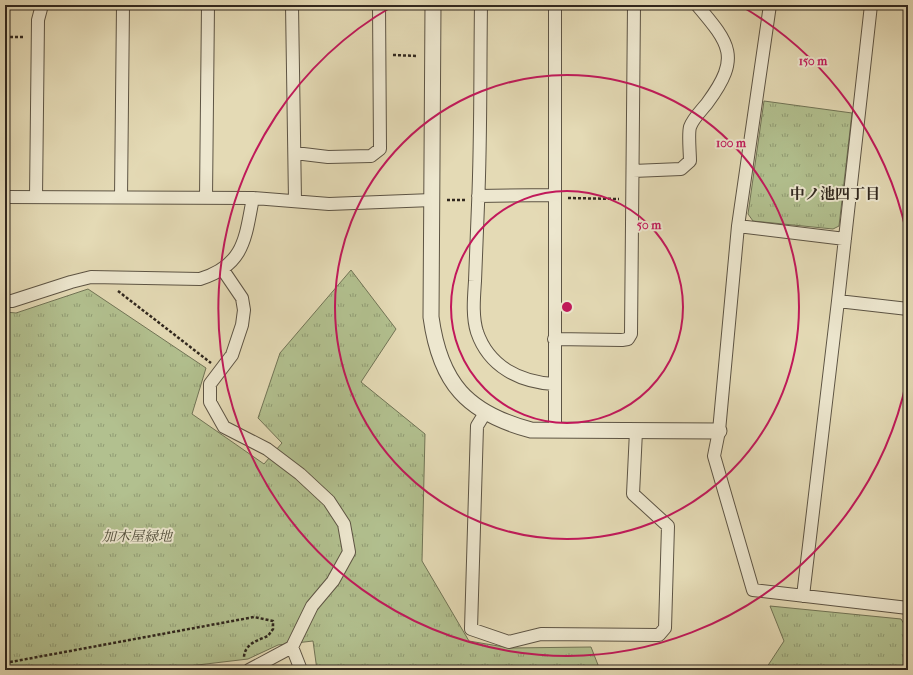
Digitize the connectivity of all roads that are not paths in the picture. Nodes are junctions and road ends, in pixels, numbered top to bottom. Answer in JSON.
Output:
{"nodes":[{"id":1,"x":42,"y":5,"type":"edge"},
{"id":2,"x":123,"y":5,"type":"edge"},
{"id":3,"x":208,"y":5,"type":"edge"},
{"id":4,"x":292,"y":5,"type":"edge"},
{"id":5,"x":379,"y":5,"type":"edge"},
{"id":6,"x":433,"y":5,"type":"edge"},
{"id":7,"x":481,"y":5,"type":"edge"},
{"id":8,"x":555,"y":5,"type":"edge"},
{"id":9,"x":634,"y":5,"type":"edge"},
{"id":10,"x":697,"y":5,"type":"edge"},
{"id":11,"x":770,"y":5,"type":"edge"},
{"id":12,"x":871,"y":5,"type":"edge"},
{"id":13,"x":295,"y":153,"type":"junction"},
{"id":14,"x":633,"y":171,"type":"junction"},
{"id":15,"x":554,"y":196,"type":"junction"},
{"id":16,"x":5,"y":197,"type":"edge"},
{"id":17,"x":36,"y":197,"type":"junction"},
{"id":18,"x":206,"y":197,"type":"junction"},
{"id":19,"x":121,"y":198,"type":"junction"},
{"id":20,"x":253,"y":198,"type":"junction"},
{"id":21,"x":478,"y":198,"type":"junction"},
{"id":22,"x":432,"y":200,"type":"junction"},
{"id":23,"x":295,"y":201,"type":"junction"},
{"id":24,"x":738,"y":226,"type":"junction"},
{"id":25,"x":845,"y":239,"type":"junction"},
{"id":26,"x":223,"y":270,"type":"junction"},
{"id":27,"x":5,"y":301,"type":"edge"},
{"id":28,"x":838,"y":301,"type":"junction"},
{"id":29,"x":908,"y":309,"type":"edge"},
{"id":30,"x":554,"y":339,"type":"junction"},
{"id":31,"x":554,"y":384,"type":"junction"},
{"id":32,"x":485,"y":413,"type":"junction"},
{"id":33,"x":555,"y":430,"type":"junction"},
{"id":34,"x":636,"y":431,"type":"junction"},
{"id":35,"x":719,"y":431,"type":"junction"},
{"id":36,"x":803,"y":596,"type":"junction"},
{"id":37,"x":908,"y":608,"type":"edge"},
{"id":38,"x":292,"y":647,"type":"junction"},
{"id":39,"x":247,"y":667,"type":"edge"},
{"id":40,"x":301,"y":670,"type":"edge"}],
"edges":[{"from":1,"to":17,"type":"street"},
{"from":2,"to":19,"type":"street"},
{"from":3,"to":18,"type":"street"},
{"from":4,"to":13,"type":"street"},
{"from":5,"to":13,"type":"street"},
{"from":6,"to":22,"type":"street"},
{"from":7,"to":21,"type":"street"},
{"from":8,"to":15,"type":"street"},
{"from":9,"to":14,"type":"street"},
{"from":10,"to":14,"type":"street"},
{"from":11,"to":24,"type":"street"},
{"from":12,"to":25,"type":"street"},
{"from":13,"to":23,"type":"street"},
{"from":14,"to":30,"type":"street"},
{"from":15,"to":21,"type":"street"},
{"from":15,"to":30,"type":"street"},
{"from":16,"to":17,"type":"street"},
{"from":17,"to":19,"type":"street"},
{"from":18,"to":19,"type":"street"},
{"from":18,"to":20,"type":"street"},
{"from":20,"to":23,"type":"street"},
{"from":20,"to":26,"type":"street"},
{"from":21,"to":31,"type":"street"},
{"from":22,"to":23,"type":"street"},
{"from":22,"to":32,"type":"street"},
{"from":24,"to":25,"type":"street"},
{"from":24,"to":35,"type":"street"},
{"from":25,"to":28,"type":"street"},
{"from":26,"to":27,"type":"street"},
{"from":26,"to":38,"type":"street"},
{"from":28,"to":29,"type":"street"},
{"from":28,"to":36,"type":"street"},
{"from":30,"to":31,"type":"street"},
{"from":31,"to":33,"type":"street"},
{"from":32,"to":33,"type":"street"},
{"from":32,"to":34,"type":"street"},
{"from":33,"to":34,"type":"street"},
{"from":34,"to":35,"type":"street"},
{"from":35,"to":36,"type":"street"},
{"from":36,"to":37,"type":"street"},
{"from":38,"to":39,"type":"street"},
{"from":38,"to":40,"type":"street"}]}
